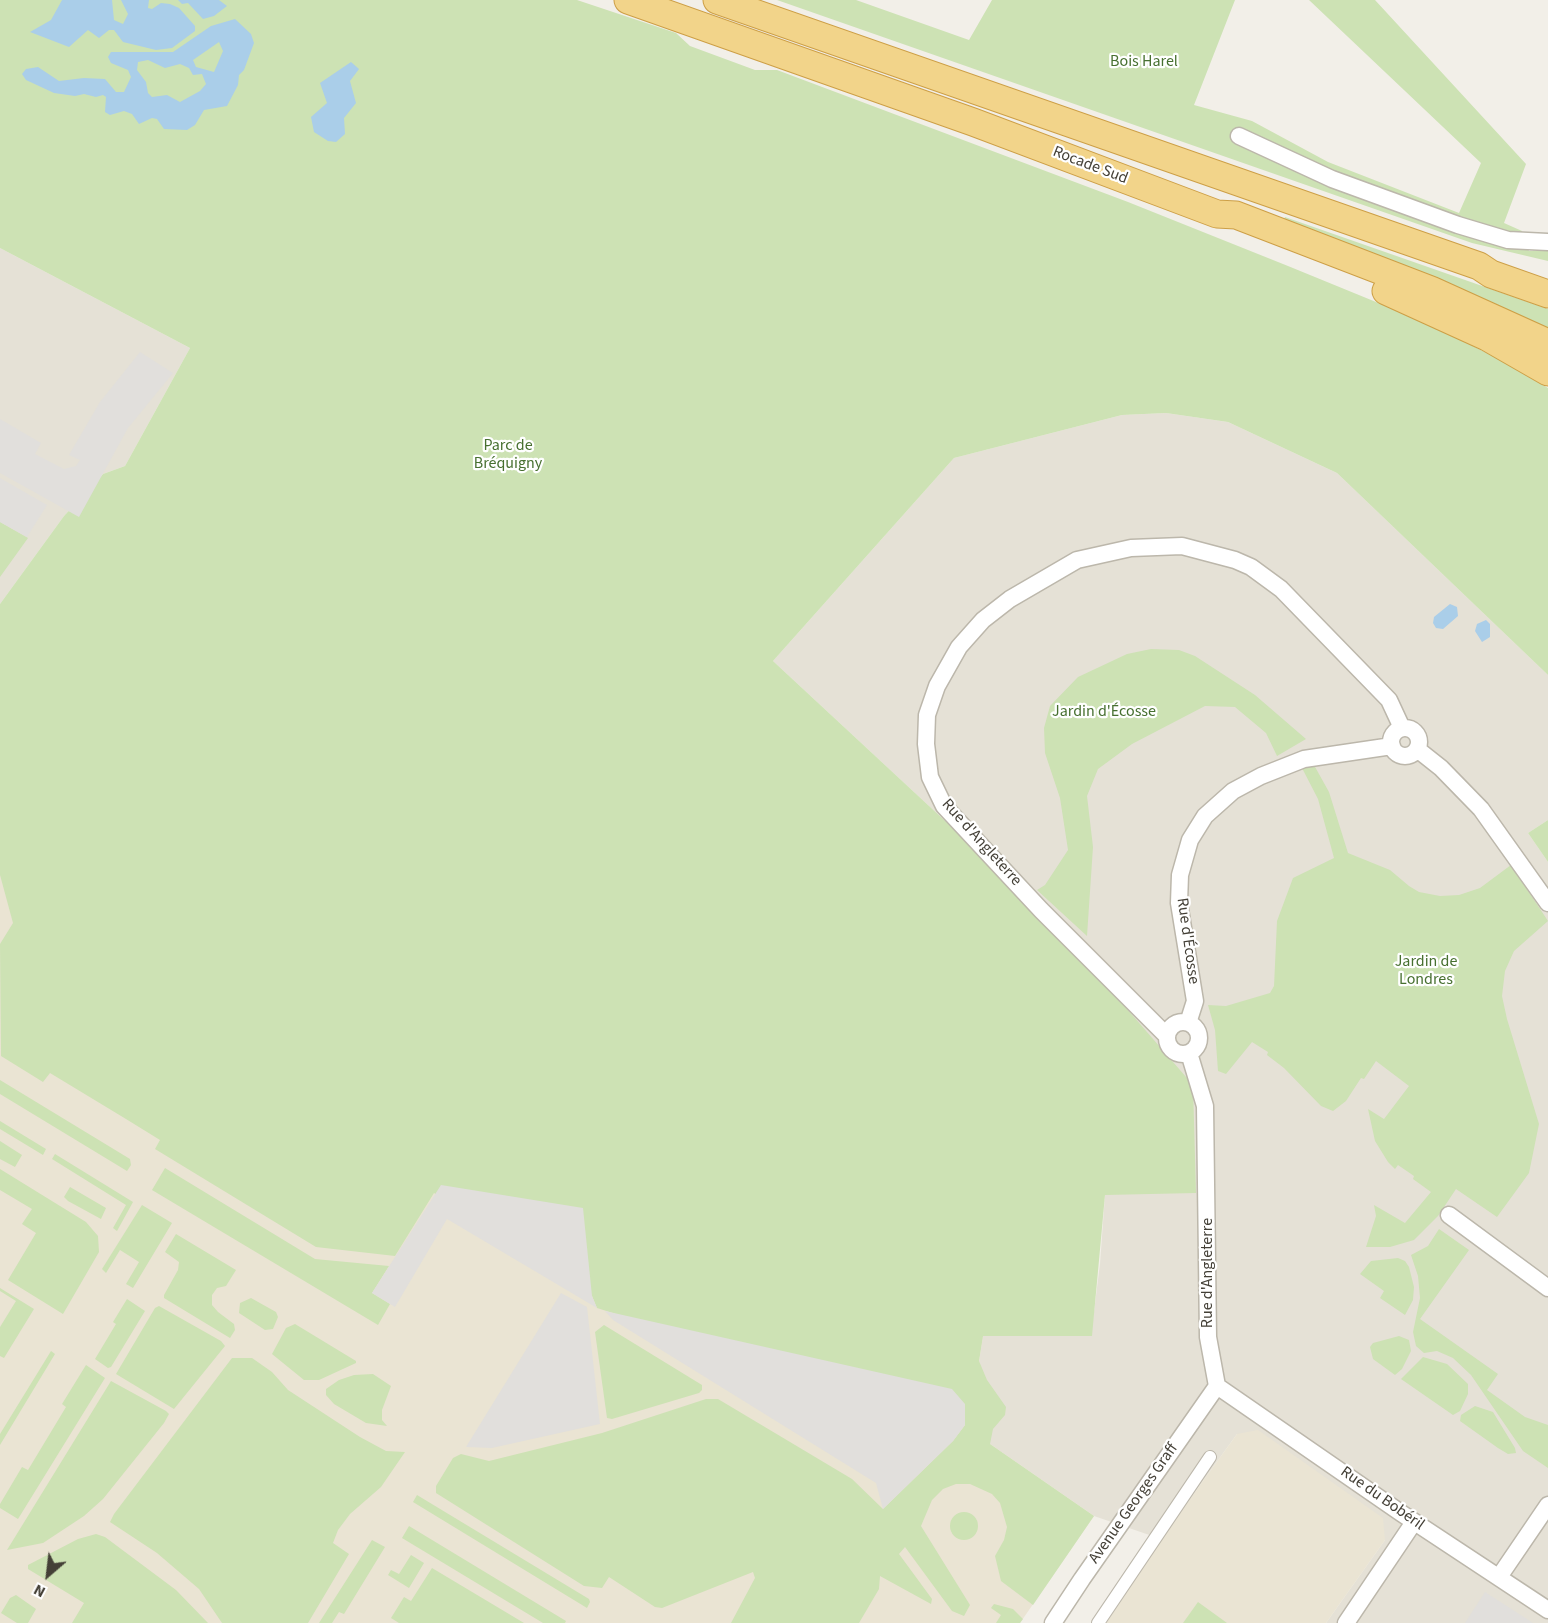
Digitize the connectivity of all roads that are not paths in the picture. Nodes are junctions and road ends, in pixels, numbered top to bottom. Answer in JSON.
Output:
{"nodes":[{"id":1,"x":628,"y":0,"type":"edge"},
{"id":2,"x":717,"y":0,"type":"edge"},
{"id":3,"x":1239,"y":136,"type":"dead end"},
{"id":4,"x":1218,"y":214,"type":"junction"},
{"id":5,"x":1548,"y":242,"type":"edge"},
{"id":6,"x":1479,"y":266,"type":"junction"},
{"id":7,"x":1548,"y":278,"type":"edge"},
{"id":8,"x":1548,"y":294,"type":"edge"},
{"id":9,"x":1548,"y":343,"type":"edge"},
{"id":10,"x":1548,"y":372,"type":"edge"},
{"id":11,"x":1402,"y":728,"type":"junction"},
{"id":12,"x":1392,"y":746,"type":"junction"},
{"id":13,"x":1417,"y":749,"type":"junction"},
{"id":14,"x":1548,"y":903,"type":"edge"},
{"id":15,"x":1188,"y":1023,"type":"junction"},
{"id":16,"x":1167,"y":1036,"type":"junction"},
{"id":17,"x":1189,"y":1053,"type":"junction"},
{"id":18,"x":1449,"y":1215,"type":"dead end"},
{"id":19,"x":1548,"y":1288,"type":"edge"},
{"id":20,"x":1217,"y":1386,"type":"junction"},
{"id":21,"x":1210,"y":1457,"type":"dead end"},
{"id":22,"x":1548,"y":1505,"type":"edge"},
{"id":23,"x":1414,"y":1522,"type":"junction"},
{"id":24,"x":1499,"y":1577,"type":"junction"},
{"id":25,"x":1548,"y":1610,"type":"edge"},
{"id":26,"x":1053,"y":1623,"type":"edge"},
{"id":27,"x":1098,"y":1623,"type":"edge"},
{"id":28,"x":1346,"y":1623,"type":"edge"}],
"edges":[{"from":1,"to":4,"type":"highway","name":"Rocade Sud"},
{"from":2,"to":6,"type":"highway","name":"Rocade Sud"},
{"from":3,"to":5,"type":"street"},
{"from":4,"to":9,"type":"highway","name":"Rocade Sud"},
{"from":4,"to":10,"type":"highway"},
{"from":6,"to":7,"type":"highway"},
{"from":6,"to":8,"type":"highway","name":"Rocade Sud"},
{"from":11,"to":12,"type":"street"},
{"from":11,"to":13,"type":"street"},
{"from":11,"to":16,"type":"street","name":"Rue d'Angleterre"},
{"from":12,"to":13,"type":"street"},
{"from":12,"to":15,"type":"street","name":"Rue d'Écosse"},
{"from":13,"to":14,"type":"street"},
{"from":15,"to":16,"type":"street"},
{"from":15,"to":17,"type":"street"},
{"from":16,"to":17,"type":"street"},
{"from":17,"to":20,"type":"street","name":"Rue d'Angleterre"},
{"from":18,"to":19,"type":"street"},
{"from":20,"to":23,"type":"street","name":"Rue du Bobéril"},
{"from":20,"to":26,"type":"street","name":"Avenue Georges Graff"},
{"from":21,"to":27,"type":"street"},
{"from":22,"to":24,"type":"street"},
{"from":23,"to":24,"type":"street","name":"Rue du Bobéril"},
{"from":23,"to":28,"type":"street"},
{"from":24,"to":25,"type":"street","name":"Rue du Bobéril"}]}
